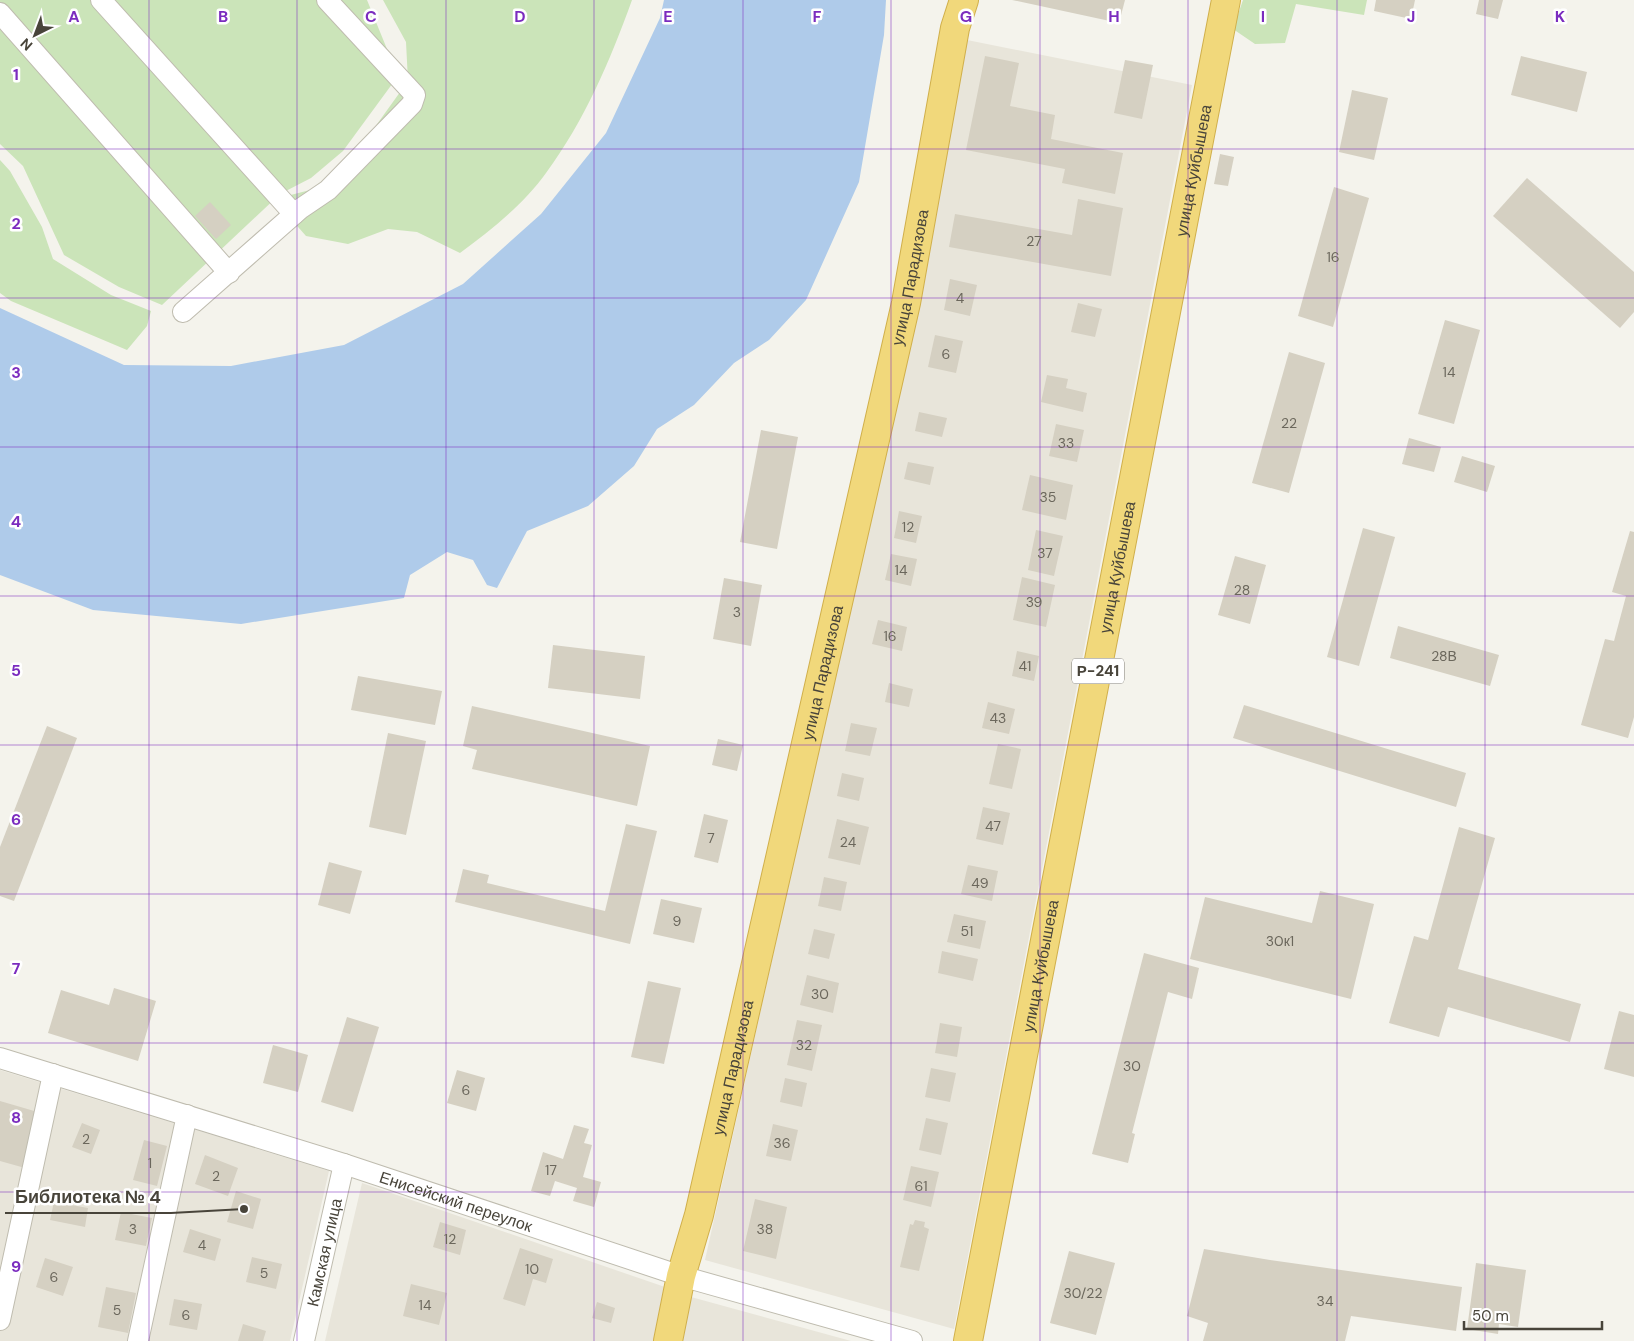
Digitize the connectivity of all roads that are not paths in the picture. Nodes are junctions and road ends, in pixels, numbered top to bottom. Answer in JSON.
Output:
{"nodes":[{"id":1,"x":101,"y":0,"type":"edge"},
{"id":2,"x":327,"y":0,"type":"edge"},
{"id":3,"x":964,"y":0,"type":"edge"},
{"id":4,"x":1226,"y":0,"type":"edge"},
{"id":5,"x":0,"y":13,"type":"edge"},
{"id":6,"x":294,"y":214,"type":"junction"},
{"id":7,"x":228,"y":273,"type":"junction"},
{"id":8,"x":183,"y":312,"type":"dead end"},
{"id":9,"x":0,"y":1058,"type":"edge"},
{"id":10,"x":53,"y":1074,"type":"junction"},
{"id":11,"x":187,"y":1115,"type":"junction"},
{"id":12,"x":344,"y":1164,"type":"junction"},
{"id":13,"x":681,"y":1276,"type":"junction"},
{"id":14,"x":0,"y":1320,"type":"edge"},
{"id":15,"x":138,"y":1341,"type":"edge"},
{"id":16,"x":304,"y":1341,"type":"edge"},
{"id":17,"x":668,"y":1341,"type":"edge"},
{"id":18,"x":912,"y":1341,"type":"edge"},
{"id":19,"x":968,"y":1341,"type":"edge"}],
"edges":[{"from":1,"to":6,"type":"street"},
{"from":2,"to":6,"type":"street"},
{"from":3,"to":13,"type":"highway","name":"улица Парадизова"},
{"from":4,"to":19,"type":"highway","name":"улица Куйбышева","number":"Р-241"},
{"from":5,"to":7,"type":"street"},
{"from":6,"to":7,"type":"street"},
{"from":7,"to":8,"type":"street"},
{"from":9,"to":10,"type":"street","name":"Енисейский переулок"},
{"from":10,"to":11,"type":"street","name":"Енисейский переулок"},
{"from":10,"to":14,"type":"street"},
{"from":11,"to":12,"type":"street","name":"Енисейский переулок"},
{"from":11,"to":15,"type":"street"},
{"from":12,"to":13,"type":"street","name":"Енисейский переулок"},
{"from":12,"to":16,"type":"street","name":"Камская улица"},
{"from":13,"to":17,"type":"highway","name":"улица Парадизова"},
{"from":13,"to":18,"type":"street","name":"Енисейский переулок"}]}
